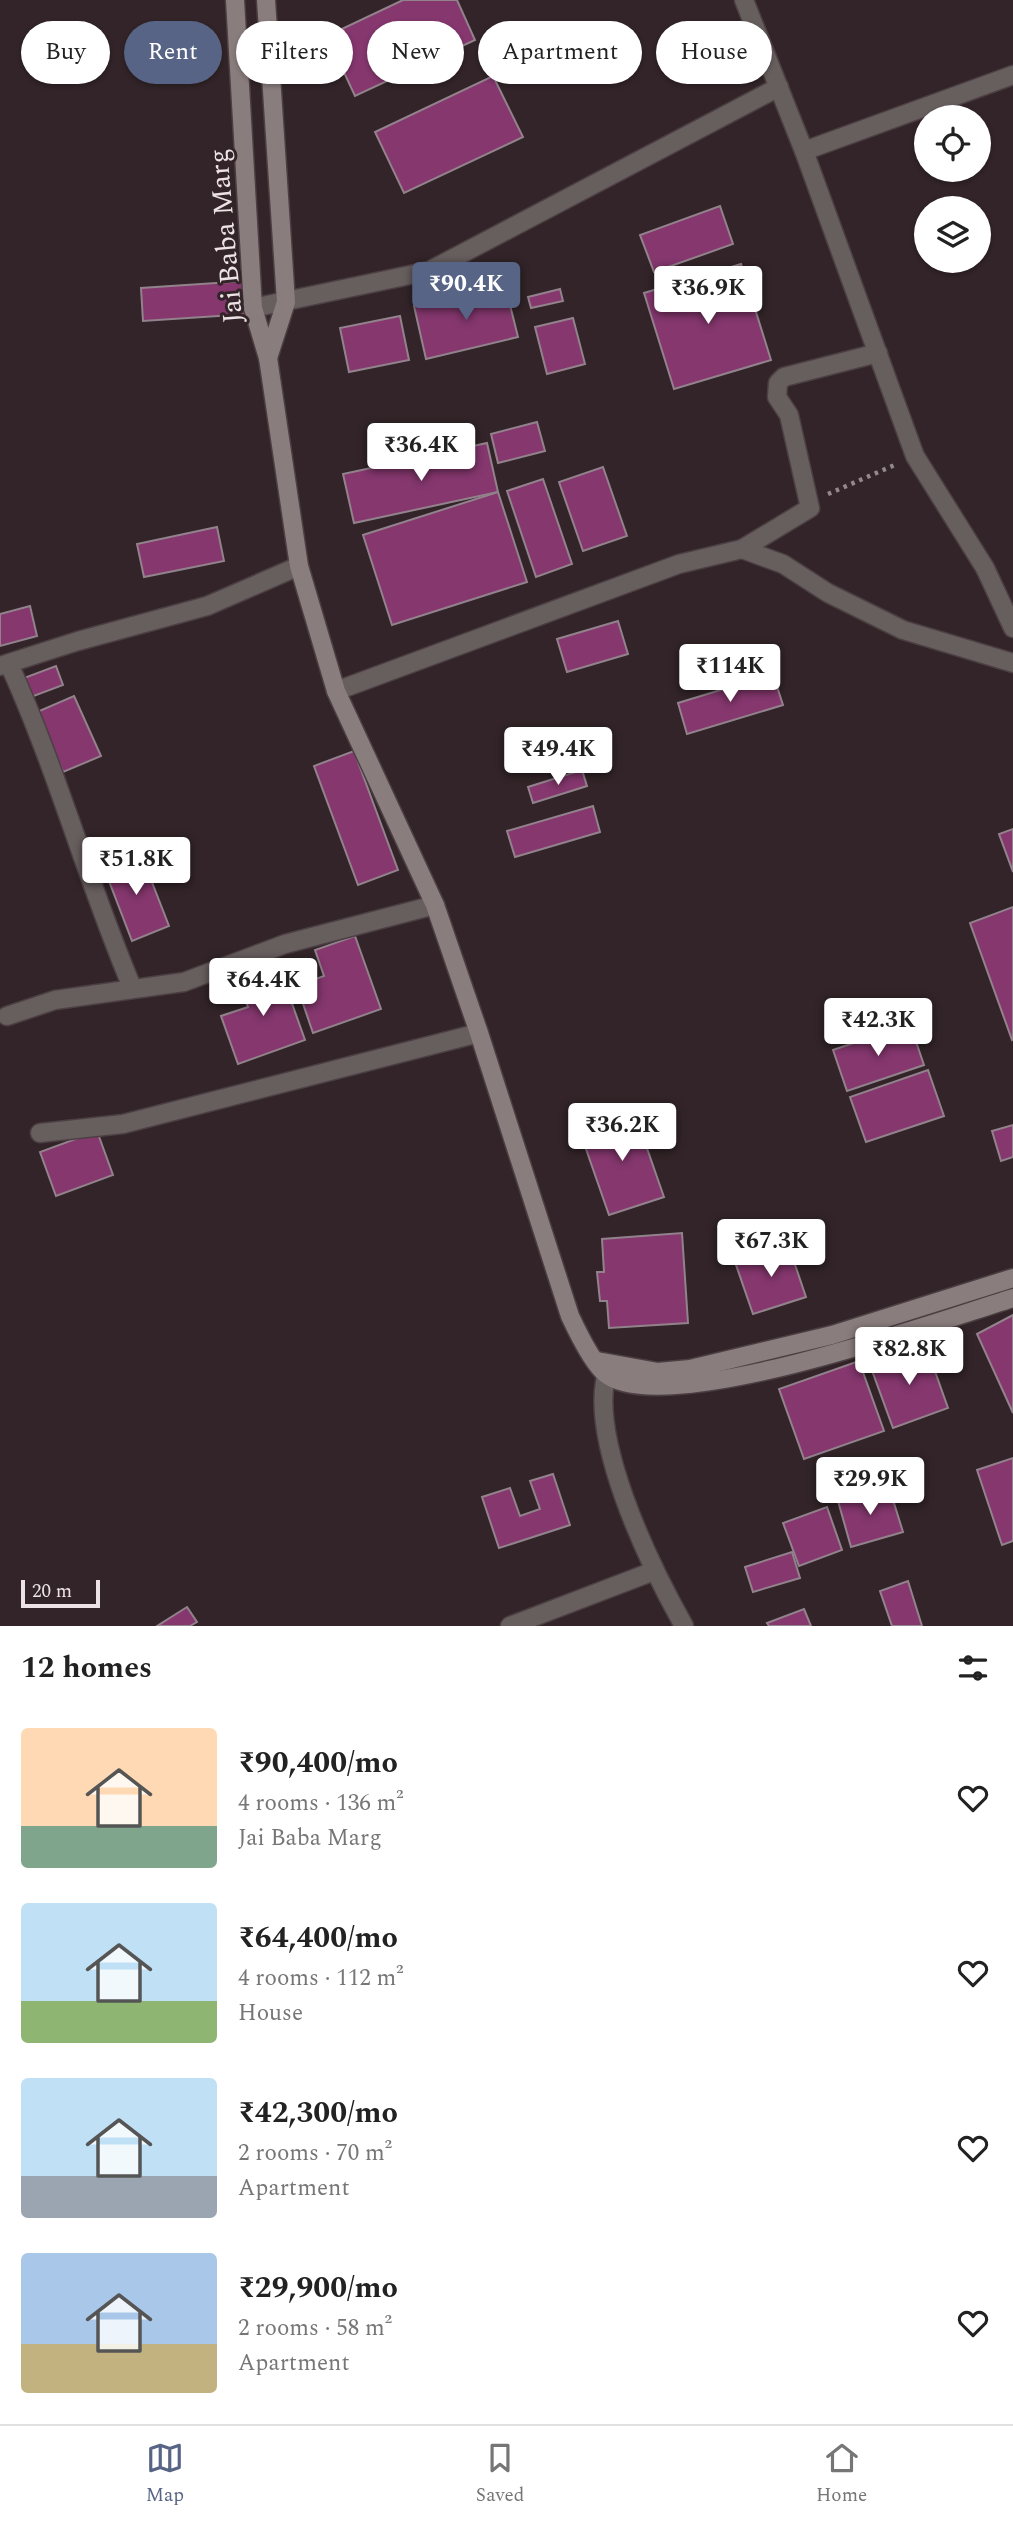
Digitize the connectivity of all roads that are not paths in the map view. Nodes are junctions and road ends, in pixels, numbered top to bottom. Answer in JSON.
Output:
{"nodes":[{"id":1,"x":235,"y":0,"type":"edge"},
{"id":2,"x":266,"y":0,"type":"edge"},
{"id":3,"x":744,"y":0,"type":"edge"},
{"id":4,"x":1013,"y":75,"type":"edge"},
{"id":5,"x":779,"y":88,"type":"junction"},
{"id":6,"x":804,"y":151,"type":"junction"},
{"id":7,"x":245,"y":156,"type":"junction"},
{"id":8,"x":274,"y":156,"type":"junction"},
{"id":9,"x":286,"y":302,"type":"junction"},
{"id":10,"x":253,"y":308,"type":"junction"},
{"id":11,"x":878,"y":353,"type":"junction"},
{"id":12,"x":268,"y":358,"type":"junction"},
{"id":13,"x":742,"y":549,"type":"junction"},
{"id":14,"x":299,"y":566,"type":"junction"},
{"id":15,"x":1013,"y":628,"type":"edge"},
{"id":16,"x":1013,"y":663,"type":"edge"},
{"id":17,"x":4,"y":665,"type":"edge"},
{"id":18,"x":336,"y":691,"type":"junction"},
{"id":19,"x":435,"y":905,"type":"junction"},
{"id":20,"x":132,"y":987,"type":"junction"},
{"id":21,"x":8,"y":1016,"type":"dead end"},
{"id":22,"x":479,"y":1033,"type":"junction"},
{"id":23,"x":40,"y":1133,"type":"dead end"},
{"id":24,"x":1013,"y":1278,"type":"edge"},
{"id":25,"x":1013,"y":1298,"type":"edge"},
{"id":26,"x":604,"y":1366,"type":"junction"},
{"id":27,"x":654,"y":1572,"type":"junction"},
{"id":28,"x":510,"y":1626,"type":"edge"},
{"id":29,"x":684,"y":1626,"type":"edge"}],
"edges":[{"from":1,"to":7,"type":"street","name":"Jai Baba Marg"},
{"from":2,"to":8,"type":"street","name":"Jai Baba Marg"},
{"from":3,"to":5,"type":"street"},
{"from":4,"to":6,"type":"street"},
{"from":5,"to":6,"type":"street"},
{"from":5,"to":9,"type":"street"},
{"from":6,"to":11,"type":"street"},
{"from":7,"to":8,"type":"street"},
{"from":7,"to":10,"type":"street","name":"Jai Baba Marg"},
{"from":8,"to":9,"type":"street","name":"Jai Baba Marg"},
{"from":9,"to":10,"type":"street"},
{"from":9,"to":12,"type":"street","name":"Jai Baba Marg"},
{"from":10,"to":12,"type":"street","name":"Jai Baba Marg"},
{"from":11,"to":13,"type":"street"},
{"from":11,"to":15,"type":"street"},
{"from":12,"to":14,"type":"street"},
{"from":13,"to":16,"type":"street"},
{"from":13,"to":18,"type":"street"},
{"from":14,"to":17,"type":"street"},
{"from":14,"to":18,"type":"street"},
{"from":17,"to":20,"type":"street"},
{"from":18,"to":19,"type":"street"},
{"from":19,"to":20,"type":"street"},
{"from":19,"to":22,"type":"street"},
{"from":20,"to":21,"type":"street"},
{"from":22,"to":23,"type":"street"},
{"from":22,"to":26,"type":"street"},
{"from":24,"to":26,"type":"street"},
{"from":25,"to":26,"type":"street"},
{"from":26,"to":27,"type":"street"},
{"from":27,"to":28,"type":"street"},
{"from":27,"to":29,"type":"street"}]}
